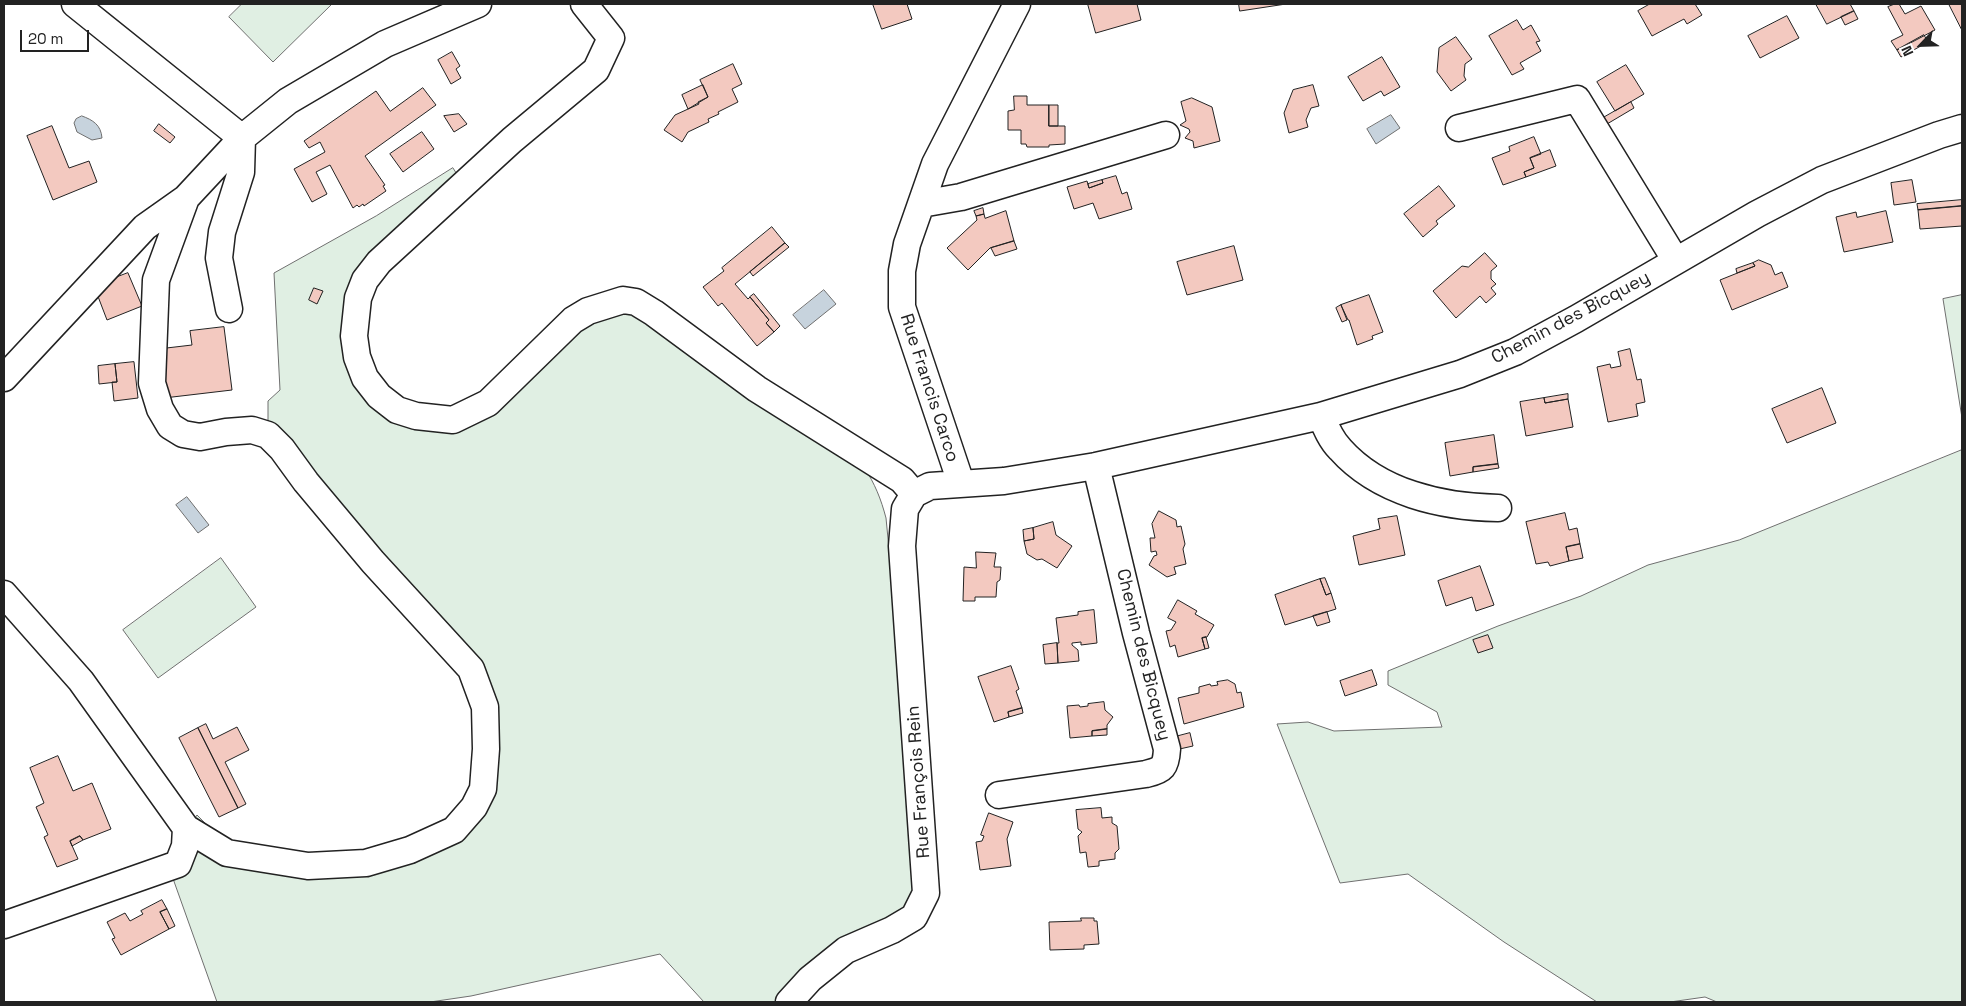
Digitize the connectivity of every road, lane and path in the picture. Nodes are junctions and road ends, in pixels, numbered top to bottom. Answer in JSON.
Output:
{"nodes":[{"id":1,"x":75,"y":4,"type":"edge"},
{"id":2,"x":478,"y":4,"type":"edge"},
{"id":3,"x":584,"y":4,"type":"edge"},
{"id":4,"x":1017,"y":4,"type":"edge"},
{"id":5,"x":1459,"y":128,"type":"dead end"},
{"id":6,"x":1962,"y":128,"type":"edge"},
{"id":7,"x":1166,"y":135,"type":"dead end"},
{"id":8,"x":242,"y":138,"type":"junction"},
{"id":9,"x":186,"y":198,"type":"junction"},
{"id":10,"x":921,"y":204,"type":"junction"},
{"id":11,"x":1676,"y":261,"type":"junction"},
{"id":12,"x":229,"y":309,"type":"dead end"},
{"id":13,"x":4,"y":378,"type":"edge"},
{"id":14,"x":1321,"y":416,"type":"junction"},
{"id":15,"x":1096,"y":466,"type":"junction"},
{"id":16,"x":961,"y":483,"type":"junction"},
{"id":17,"x":914,"y":494,"type":"junction"},
{"id":18,"x":1498,"y":508,"type":"dead end"},
{"id":19,"x":4,"y":594,"type":"edge"},
{"id":20,"x":999,"y":795,"type":"dead end"},
{"id":21,"x":186,"y":828,"type":"junction"},
{"id":22,"x":227,"y":853,"type":"junction"},
{"id":23,"x":178,"y":864,"type":"junction"},
{"id":24,"x":4,"y":925,"type":"edge"},
{"id":25,"x":790,"y":1002,"type":"edge"}],
"edges":[{"from":1,"to":8,"type":"street"},
{"from":2,"to":8,"type":"street"},
{"from":3,"to":17,"type":"street"},
{"from":4,"to":10,"type":"street","name":"Rue Francis Carco"},
{"from":5,"to":11,"type":"street"},
{"from":6,"to":11,"type":"street","name":"Chemin des Bicquey"},
{"from":7,"to":10,"type":"street"},
{"from":8,"to":9,"type":"street"},
{"from":8,"to":12,"type":"street"},
{"from":9,"to":13,"type":"street"},
{"from":9,"to":22,"type":"street"},
{"from":10,"to":16,"type":"street","name":"Rue Francis Carco"},
{"from":11,"to":14,"type":"street","name":"Chemin des Bicquey"},
{"from":14,"to":15,"type":"street","name":"Chemin des Bicquey"},
{"from":14,"to":18,"type":"street"},
{"from":15,"to":16,"type":"street","name":"Chemin des Bicquey"},
{"from":15,"to":20,"type":"street","name":"Chemin des Bicquey"},
{"from":16,"to":17,"type":"street","name":"Chemin des Bicquey"},
{"from":17,"to":25,"type":"street","name":"Rue François Rein"},
{"from":19,"to":21,"type":"street"},
{"from":21,"to":22,"type":"street"},
{"from":21,"to":23,"type":"street"},
{"from":22,"to":23,"type":"street"},
{"from":23,"to":24,"type":"street"}]}
